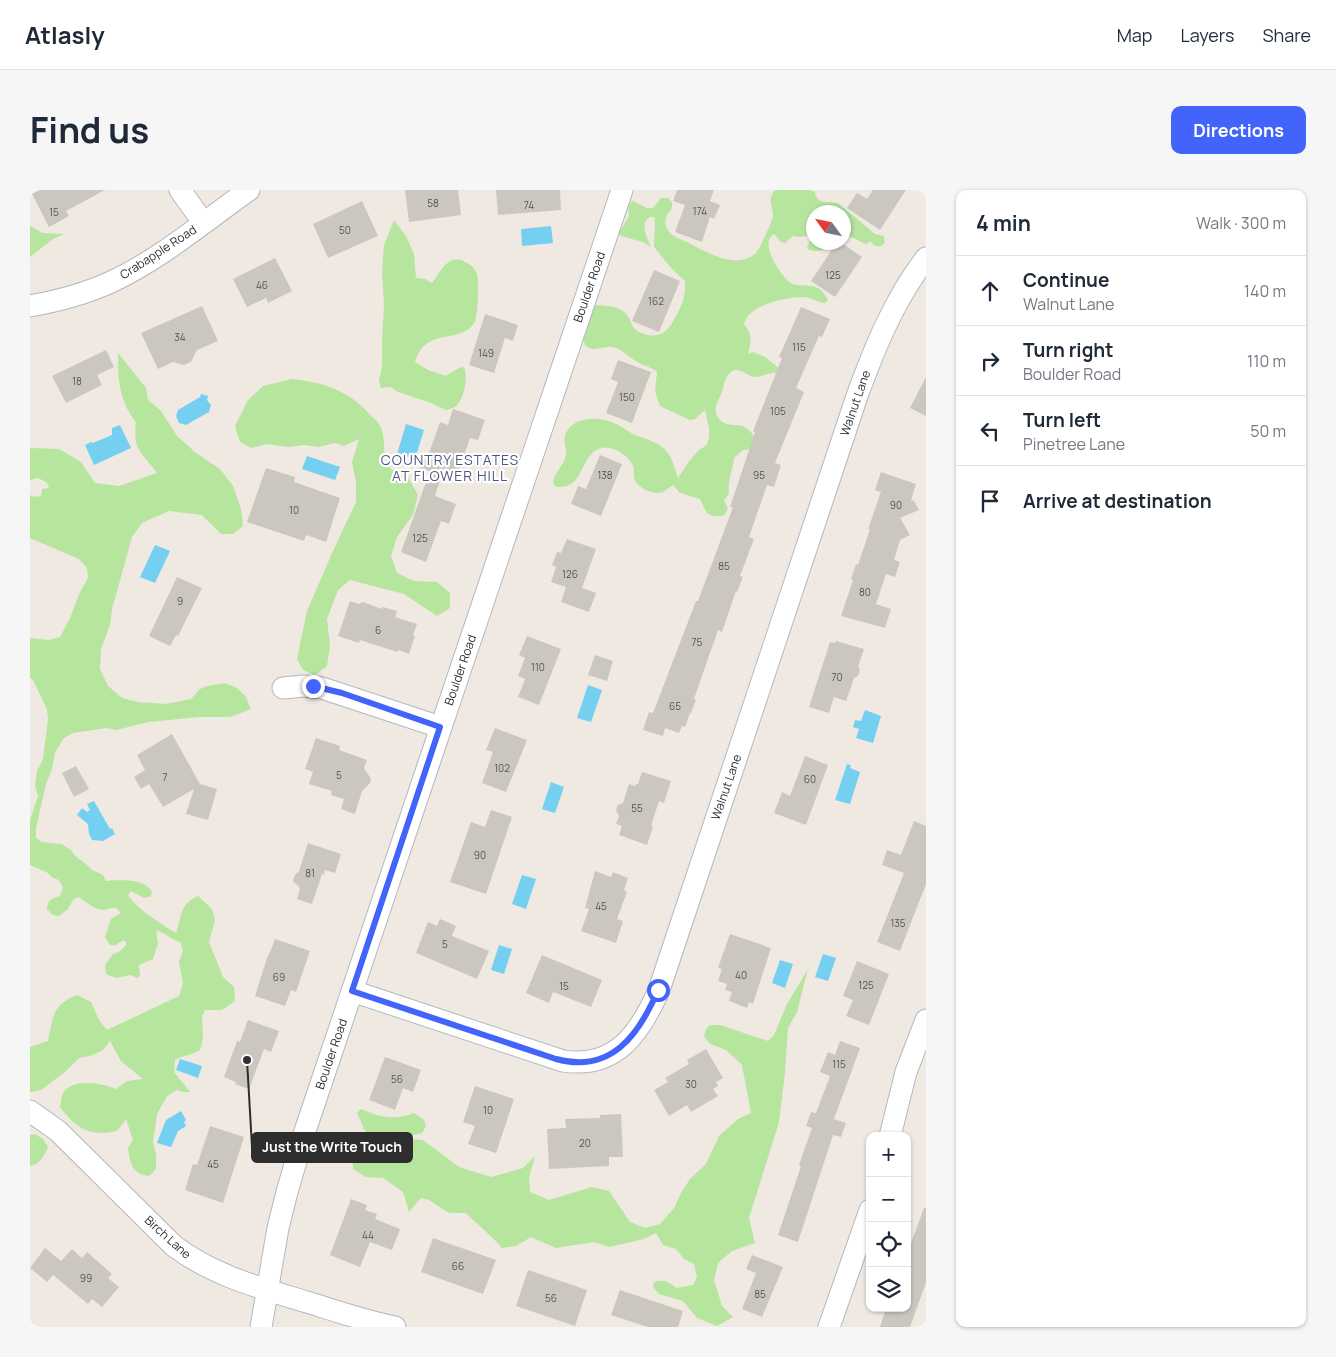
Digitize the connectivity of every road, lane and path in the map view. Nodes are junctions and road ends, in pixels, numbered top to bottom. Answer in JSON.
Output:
{"nodes":[{"id":1,"x":180,"y":190,"type":"edge"},
{"id":2,"x":249,"y":190,"type":"edge"},
{"id":3,"x":622,"y":190,"type":"edge"},
{"id":4,"x":203,"y":222,"type":"junction"},
{"id":5,"x":923,"y":269,"type":"edge"},
{"id":6,"x":30,"y":306,"type":"edge"},
{"id":7,"x":283,"y":688,"type":"dead end"},
{"id":8,"x":440,"y":727,"type":"junction"},
{"id":9,"x":352,"y":991,"type":"junction"},
{"id":10,"x":926,"y":1020,"type":"edge"},
{"id":11,"x":30,"y":1111,"type":"edge"},
{"id":12,"x":891,"y":1132,"type":"edge"},
{"id":13,"x":866,"y":1221,"type":"edge"},
{"id":14,"x":268,"y":1290,"type":"junction"},
{"id":15,"x":261,"y":1327,"type":"edge"},
{"id":16,"x":395,"y":1327,"type":"edge"},
{"id":17,"x":829,"y":1327,"type":"edge"}],
"edges":[{"from":1,"to":4,"type":"street"},
{"from":2,"to":4,"type":"street","name":"Crabapple Road"},
{"from":3,"to":8,"type":"street","name":"Boulder Road"},
{"from":4,"to":6,"type":"street","name":"Crabapple Road"},
{"from":5,"to":9,"type":"street","name":"Walnut Lane"},
{"from":7,"to":8,"type":"street"},
{"from":8,"to":9,"type":"street","name":"Boulder Road"},
{"from":9,"to":14,"type":"street","name":"Boulder Road"},
{"from":10,"to":12,"type":"street"},
{"from":11,"to":14,"type":"street","name":"Birch Lane"},
{"from":13,"to":17,"type":"street"},
{"from":14,"to":15,"type":"street","name":"Boulder Road"},
{"from":14,"to":16,"type":"street","name":"Birch Lane"}]}
